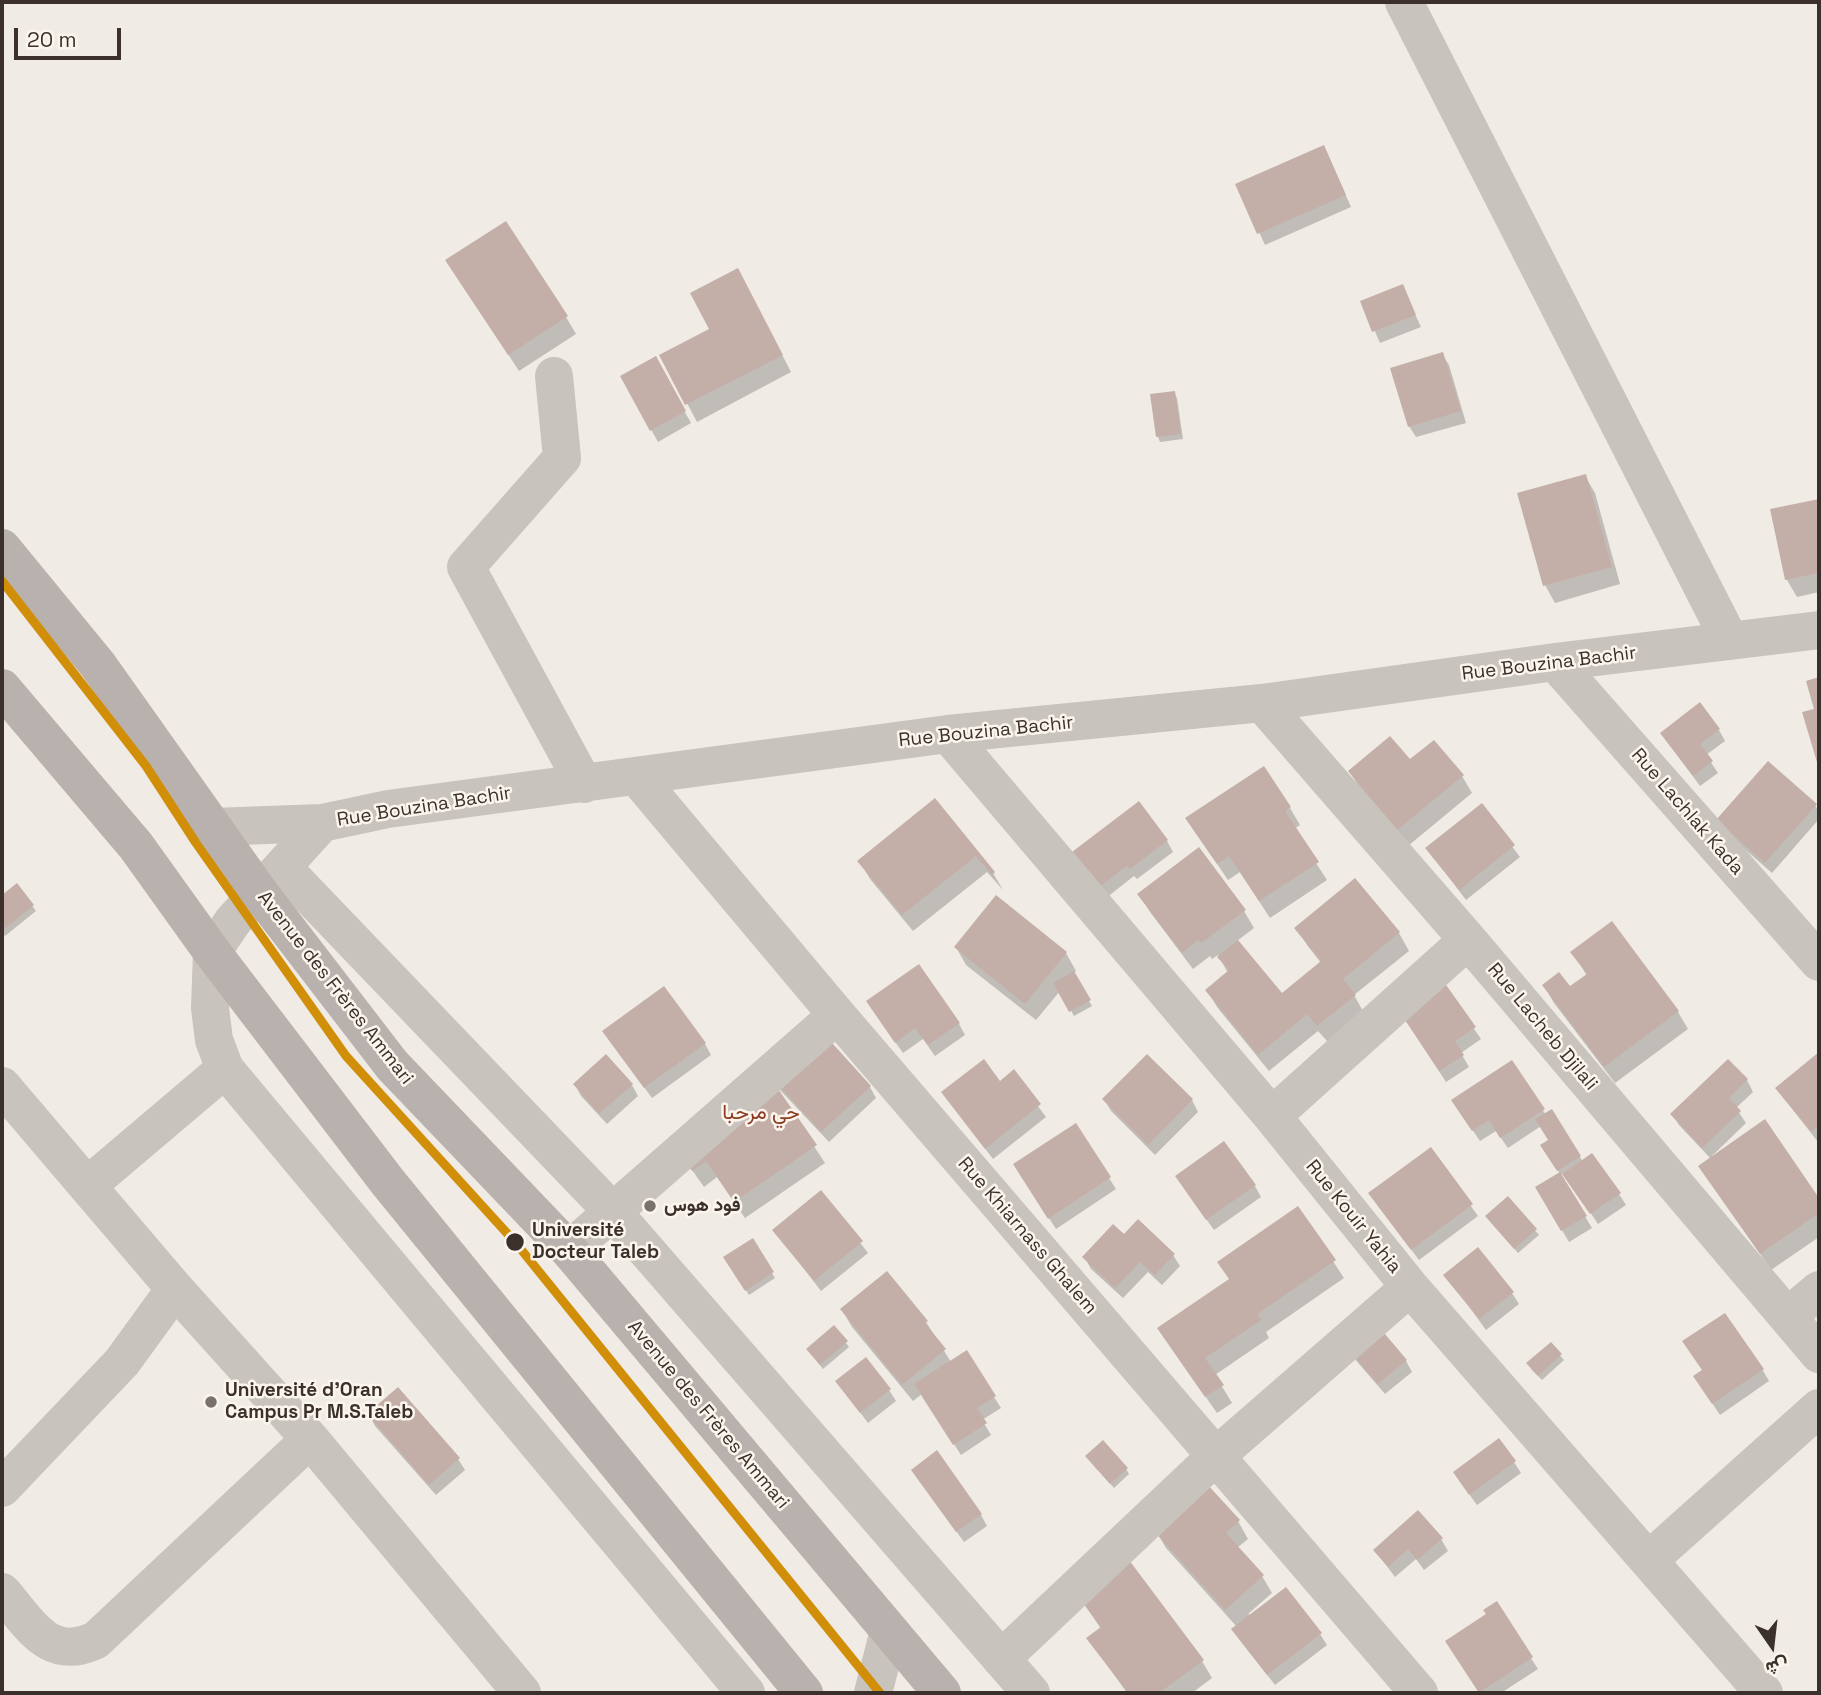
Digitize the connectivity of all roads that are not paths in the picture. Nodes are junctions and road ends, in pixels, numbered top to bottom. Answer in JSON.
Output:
{"nodes":[{"id":1,"x":1404,"y":2,"type":"edge"},
{"id":2,"x":554,"y":376,"type":"dead end"},
{"id":3,"x":2,"y":548,"type":"edge"},
{"id":4,"x":1819,"y":630,"type":"edge"},
{"id":5,"x":1730,"y":641,"type":"junction"},
{"id":6,"x":1556,"y":662,"type":"junction"},
{"id":7,"x":2,"y":688,"type":"edge"},
{"id":8,"x":1262,"y":703,"type":"junction"},
{"id":9,"x":948,"y":734,"type":"junction"},
{"id":10,"x":637,"y":777,"type":"junction"},
{"id":11,"x":583,"y":784,"type":"junction"},
{"id":12,"x":322,"y":823,"type":"junction"},
{"id":13,"x":213,"y":827,"type":"junction"},
{"id":14,"x":271,"y":880,"type":"junction"},
{"id":15,"x":1468,"y":940,"type":"junction"},
{"id":16,"x":212,"y":952,"type":"junction"},
{"id":17,"x":1819,"y":962,"type":"edge"},
{"id":18,"x":837,"y":1014,"type":"junction"},
{"id":19,"x":225,"y":1069,"type":"junction"},
{"id":20,"x":2,"y":1086,"type":"edge"},
{"id":21,"x":1272,"y":1116,"type":"junction"},
{"id":22,"x":87,"y":1186,"type":"junction"},
{"id":23,"x":613,"y":1212,"type":"junction"},
{"id":24,"x":569,"y":1250,"type":"junction"},
{"id":25,"x":1410,"y":1287,"type":"junction"},
{"id":26,"x":175,"y":1289,"type":"junction"},
{"id":27,"x":1819,"y":1290,"type":"edge"},
{"id":28,"x":1788,"y":1316,"type":"junction"},
{"id":29,"x":1819,"y":1354,"type":"edge"},
{"id":30,"x":1819,"y":1408,"type":"edge"},
{"id":31,"x":310,"y":1439,"type":"junction"},
{"id":32,"x":1216,"y":1456,"type":"junction"},
{"id":33,"x":2,"y":1488,"type":"edge"},
{"id":34,"x":1649,"y":1560,"type":"junction"},
{"id":35,"x":5,"y":1603,"type":"edge"},
{"id":36,"x":889,"y":1631,"type":"junction"},
{"id":37,"x":1001,"y":1659,"type":"junction"},
{"id":38,"x":1753,"y":1689,"type":"edge"},
{"id":39,"x":522,"y":1693,"type":"edge"},
{"id":40,"x":746,"y":1693,"type":"edge"},
{"id":41,"x":804,"y":1693,"type":"edge"},
{"id":42,"x":873,"y":1693,"type":"edge"},
{"id":43,"x":942,"y":1693,"type":"edge"},
{"id":44,"x":1031,"y":1693,"type":"edge"},
{"id":45,"x":1419,"y":1693,"type":"edge"}],
"edges":[{"from":1,"to":5,"type":"street"},
{"from":2,"to":11,"type":"street"},
{"from":3,"to":13,"type":"main road","name":"Avenue des Frères Ammari"},
{"from":4,"to":5,"type":"street","name":"Rue Bouzina Bachir"},
{"from":5,"to":6,"type":"street","name":"Rue Bouzina Bachir"},
{"from":6,"to":8,"type":"street","name":"Rue Bouzina Bachir"},
{"from":6,"to":17,"type":"street","name":"Rue Lachlak Kada"},
{"from":7,"to":16,"type":"main road"},
{"from":8,"to":9,"type":"street","name":"Rue Bouzina Bachir"},
{"from":8,"to":15,"type":"street","name":"Rue Lacheb Djilali"},
{"from":9,"to":10,"type":"street","name":"Rue Bouzina Bachir"},
{"from":9,"to":21,"type":"street","name":"Rue Kouir Yahia"},
{"from":10,"to":11,"type":"street","name":"Rue Bouzina Bachir"},
{"from":10,"to":18,"type":"street","name":"Rue Khiarnass Ghalem"},
{"from":11,"to":12,"type":"street","name":"Rue Bouzina Bachir"},
{"from":12,"to":13,"type":"street"},
{"from":12,"to":14,"type":"street","name":"Rue Bouzina Bachir"},
{"from":13,"to":14,"type":"main road","name":"Avenue des Frères Ammari"},
{"from":14,"to":16,"type":"street","name":"Rue Bouzina Bachir"},
{"from":14,"to":23,"type":"street"},
{"from":14,"to":24,"type":"main road","name":"Avenue des Frères Ammari"},
{"from":15,"to":21,"type":"street"},
{"from":15,"to":28,"type":"street","name":"Rue Lacheb Djilali"},
{"from":16,"to":19,"type":"street"},
{"from":16,"to":41,"type":"main road"},
{"from":18,"to":23,"type":"street"},
{"from":18,"to":32,"type":"street","name":"Rue Khiarnass Ghalem"},
{"from":19,"to":22,"type":"street"},
{"from":19,"to":40,"type":"street"},
{"from":20,"to":22,"type":"street"},
{"from":21,"to":25,"type":"street","name":"Rue Kouir Yahia"},
{"from":22,"to":26,"type":"street"},
{"from":23,"to":24,"type":"street"},
{"from":23,"to":37,"type":"street"},
{"from":24,"to":36,"type":"main road","name":"Avenue des Frères Ammari"},
{"from":25,"to":32,"type":"street"},
{"from":25,"to":34,"type":"street","name":"Rue Kouir Yahia"},
{"from":26,"to":31,"type":"street"},
{"from":26,"to":33,"type":"street"},
{"from":27,"to":28,"type":"street"},
{"from":28,"to":29,"type":"street","name":"Rue Lacheb Djilali"},
{"from":30,"to":34,"type":"street"},
{"from":31,"to":35,"type":"street"},
{"from":31,"to":39,"type":"street"},
{"from":32,"to":37,"type":"street"},
{"from":32,"to":45,"type":"street","name":"Rue Khiarnass Ghalem"},
{"from":34,"to":38,"type":"street","name":"Rue Kouir Yahia"},
{"from":36,"to":42,"type":"street"},
{"from":36,"to":43,"type":"main road","name":"Avenue des Frères Ammari"},
{"from":37,"to":44,"type":"street"}]}
